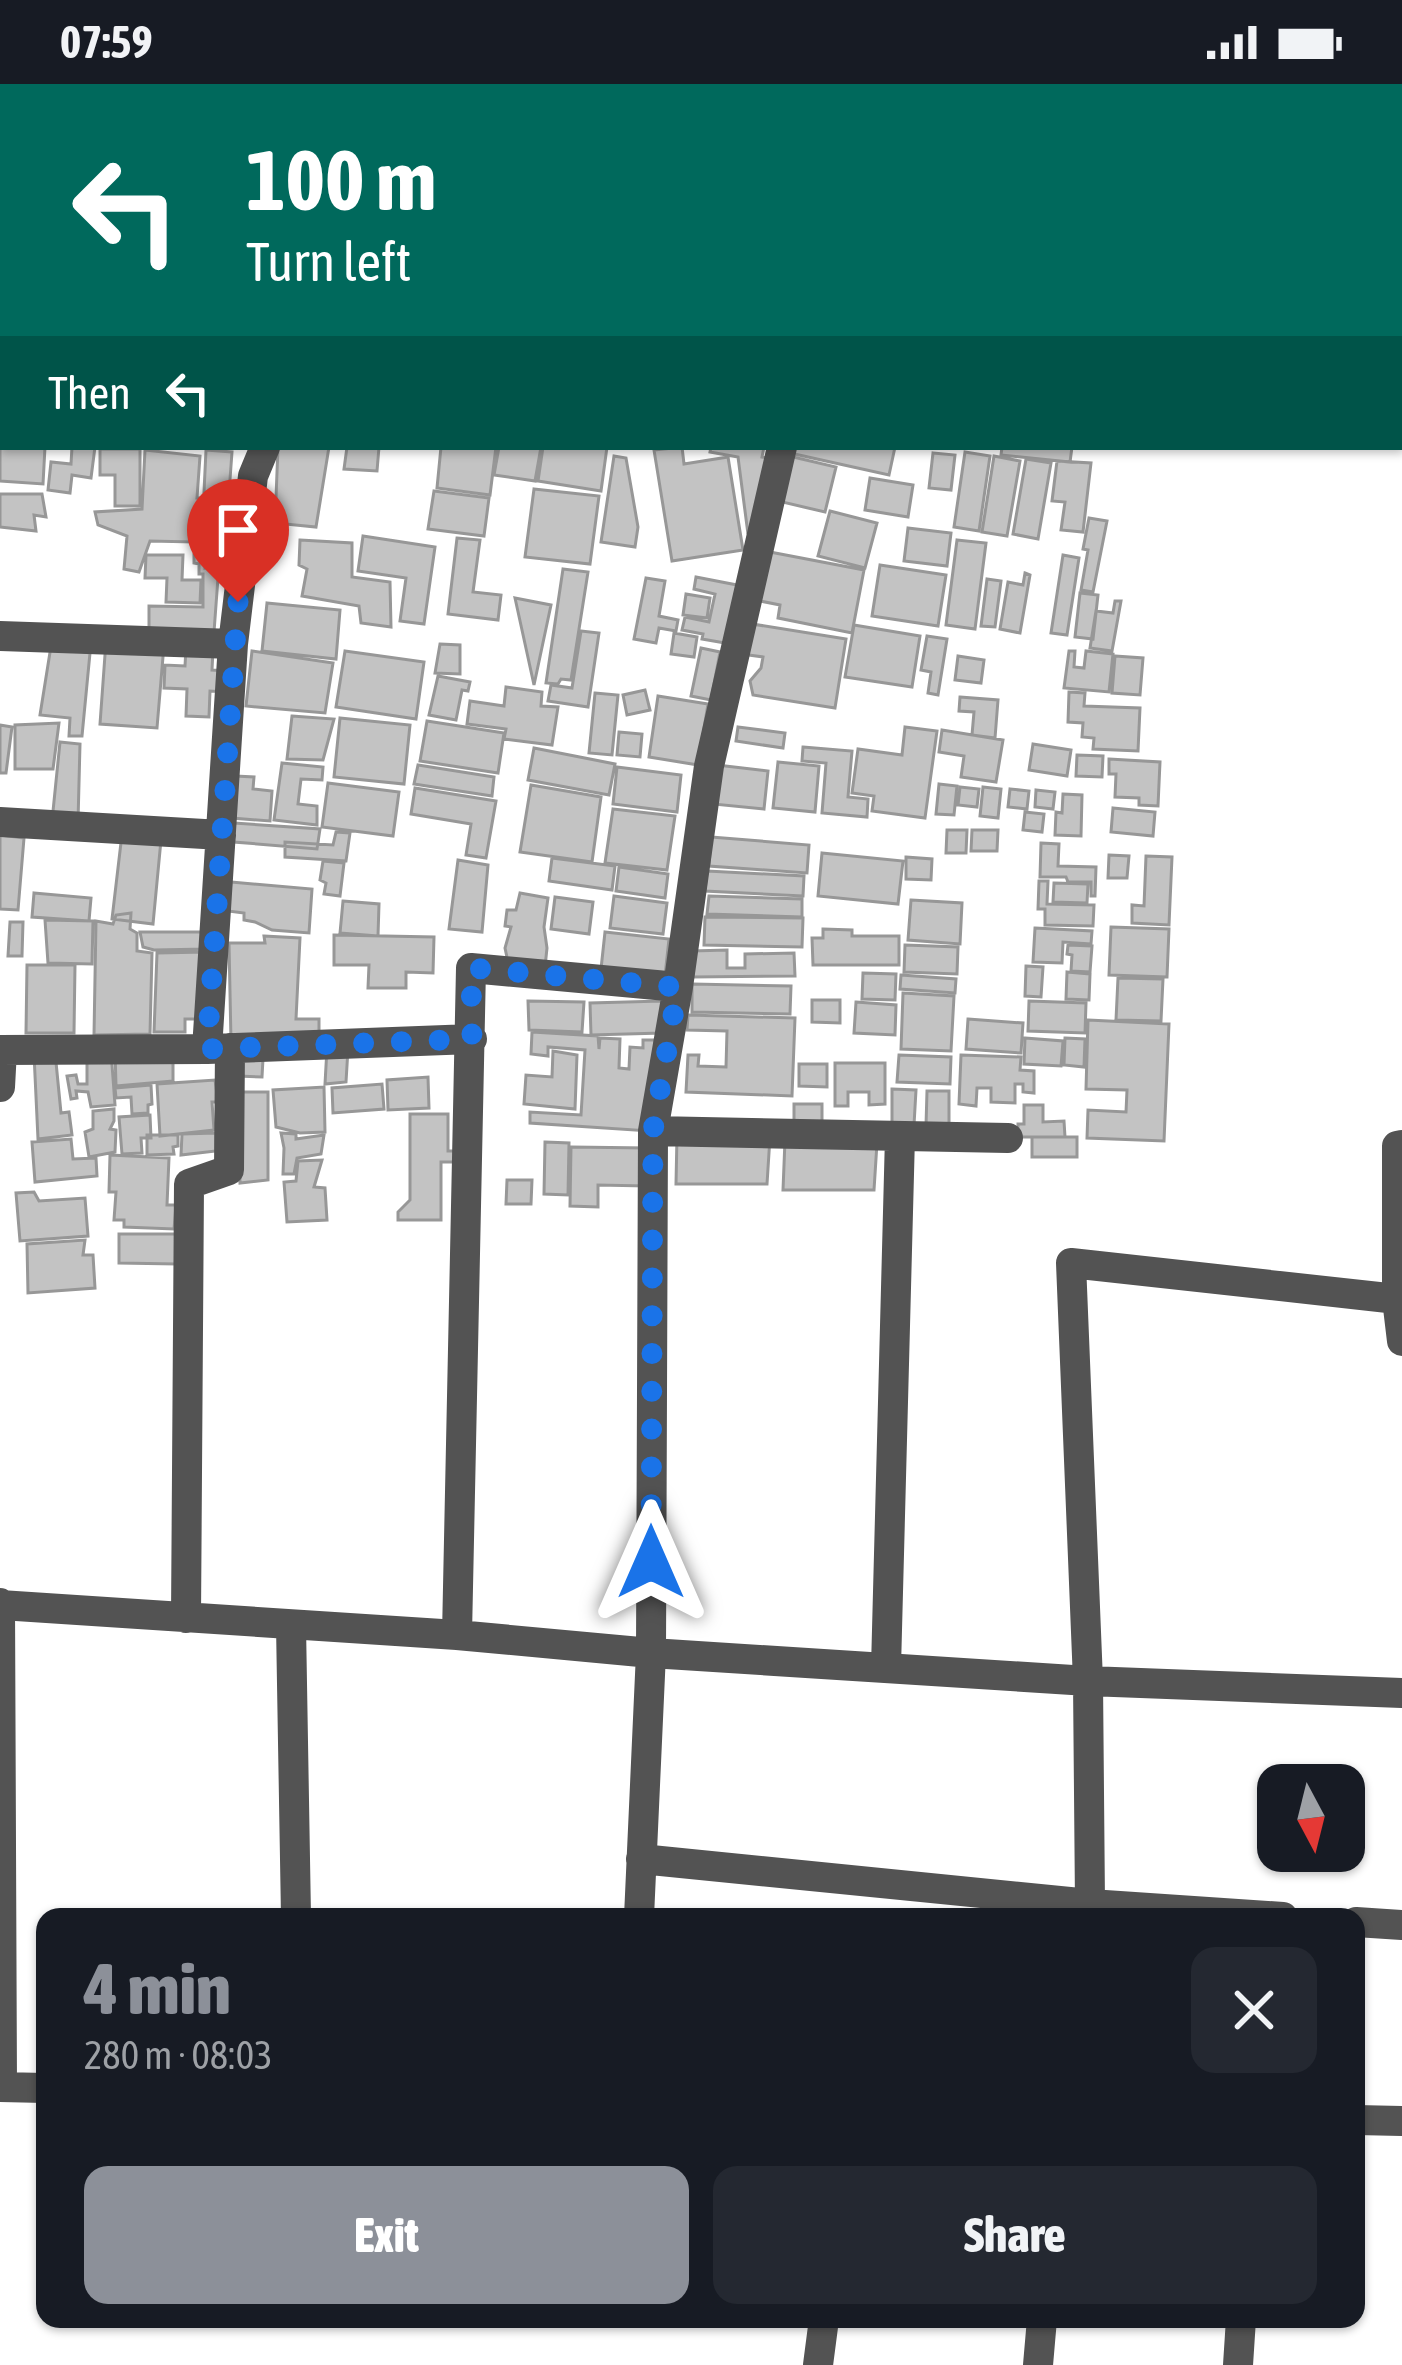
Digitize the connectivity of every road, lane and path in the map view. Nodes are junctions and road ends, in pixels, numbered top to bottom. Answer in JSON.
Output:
{"nodes":[{"id":1,"x":265,"y":450,"type":"edge"},
{"id":2,"x":781,"y":450,"type":"edge"},
{"id":3,"x":0,"y":636,"type":"edge"},
{"id":4,"x":233,"y":644,"type":"junction"},
{"id":5,"x":0,"y":822,"type":"edge"},
{"id":6,"x":221,"y":835,"type":"junction"},
{"id":7,"x":678,"y":987,"type":"junction"},
{"id":8,"x":472,"y":1039,"type":"junction"},
{"id":9,"x":218,"y":1049,"type":"junction"},
{"id":10,"x":1,"y":1050,"type":"edge"},
{"id":11,"x":0,"y":1087,"type":"edge"},
{"id":12,"x":653,"y":1131,"type":"junction"},
{"id":13,"x":900,"y":1136,"type":"junction"},
{"id":14,"x":1008,"y":1138,"type":"dead end"},
{"id":15,"x":1402,"y":1145,"type":"edge"},
{"id":16,"x":1396,"y":1299,"type":"junction"},
{"id":17,"x":1402,"y":1341,"type":"edge"},
{"id":18,"x":0,"y":1604,"type":"edge"},
{"id":19,"x":186,"y":1618,"type":"junction"},
{"id":20,"x":291,"y":1625,"type":"junction"},
{"id":21,"x":458,"y":1635,"type":"junction"},
{"id":22,"x":650,"y":1653,"type":"junction"},
{"id":23,"x":886,"y":1668,"type":"junction"},
{"id":24,"x":1088,"y":1681,"type":"junction"},
{"id":25,"x":1402,"y":1694,"type":"edge"},
{"id":26,"x":641,"y":1859,"type":"junction"},
{"id":27,"x":1090,"y":1904,"type":"junction"},
{"id":28,"x":296,"y":1908,"type":"edge"},
{"id":29,"x":639,"y":1908,"type":"edge"},
{"id":30,"x":1149,"y":1908,"type":"edge"},
{"id":31,"x":1365,"y":1923,"type":"edge"},
{"id":32,"x":1402,"y":1925,"type":"edge"},
{"id":33,"x":1,"y":2087,"type":"edge"},
{"id":34,"x":36,"y":2088,"type":"edge"},
{"id":35,"x":1365,"y":2120,"type":"edge"},
{"id":36,"x":1402,"y":2121,"type":"edge"},
{"id":37,"x":823,"y":2328,"type":"edge"},
{"id":38,"x":1041,"y":2328,"type":"edge"},
{"id":39,"x":1240,"y":2328,"type":"edge"},
{"id":40,"x":818,"y":2365,"type":"edge"},
{"id":41,"x":1038,"y":2365,"type":"edge"},
{"id":42,"x":1238,"y":2365,"type":"edge"}],
"edges":[{"from":1,"to":4,"type":"street"},
{"from":2,"to":7,"type":"street"},
{"from":3,"to":4,"type":"street"},
{"from":4,"to":6,"type":"street"},
{"from":5,"to":6,"type":"street"},
{"from":6,"to":9,"type":"street"},
{"from":7,"to":8,"type":"street"},
{"from":7,"to":12,"type":"street"},
{"from":8,"to":9,"type":"street"},
{"from":8,"to":21,"type":"street"},
{"from":9,"to":10,"type":"street"},
{"from":9,"to":19,"type":"street"},
{"from":10,"to":11,"type":"street"},
{"from":12,"to":13,"type":"street"},
{"from":12,"to":22,"type":"street"},
{"from":13,"to":14,"type":"street"},
{"from":13,"to":23,"type":"street"},
{"from":15,"to":16,"type":"street"},
{"from":16,"to":17,"type":"street"},
{"from":16,"to":24,"type":"street"},
{"from":18,"to":19,"type":"street"},
{"from":18,"to":33,"type":"street"},
{"from":19,"to":20,"type":"street"},
{"from":20,"to":21,"type":"street"},
{"from":20,"to":28,"type":"street"},
{"from":21,"to":22,"type":"street"},
{"from":22,"to":23,"type":"street"},
{"from":22,"to":26,"type":"street"},
{"from":23,"to":24,"type":"street"},
{"from":24,"to":25,"type":"street"},
{"from":24,"to":27,"type":"street"},
{"from":26,"to":27,"type":"street"},
{"from":26,"to":29,"type":"street"},
{"from":27,"to":30,"type":"street"},
{"from":31,"to":32,"type":"street"},
{"from":33,"to":34,"type":"street"},
{"from":35,"to":36,"type":"street"},
{"from":37,"to":40,"type":"street"},
{"from":38,"to":41,"type":"street"},
{"from":39,"to":42,"type":"street"}]}
